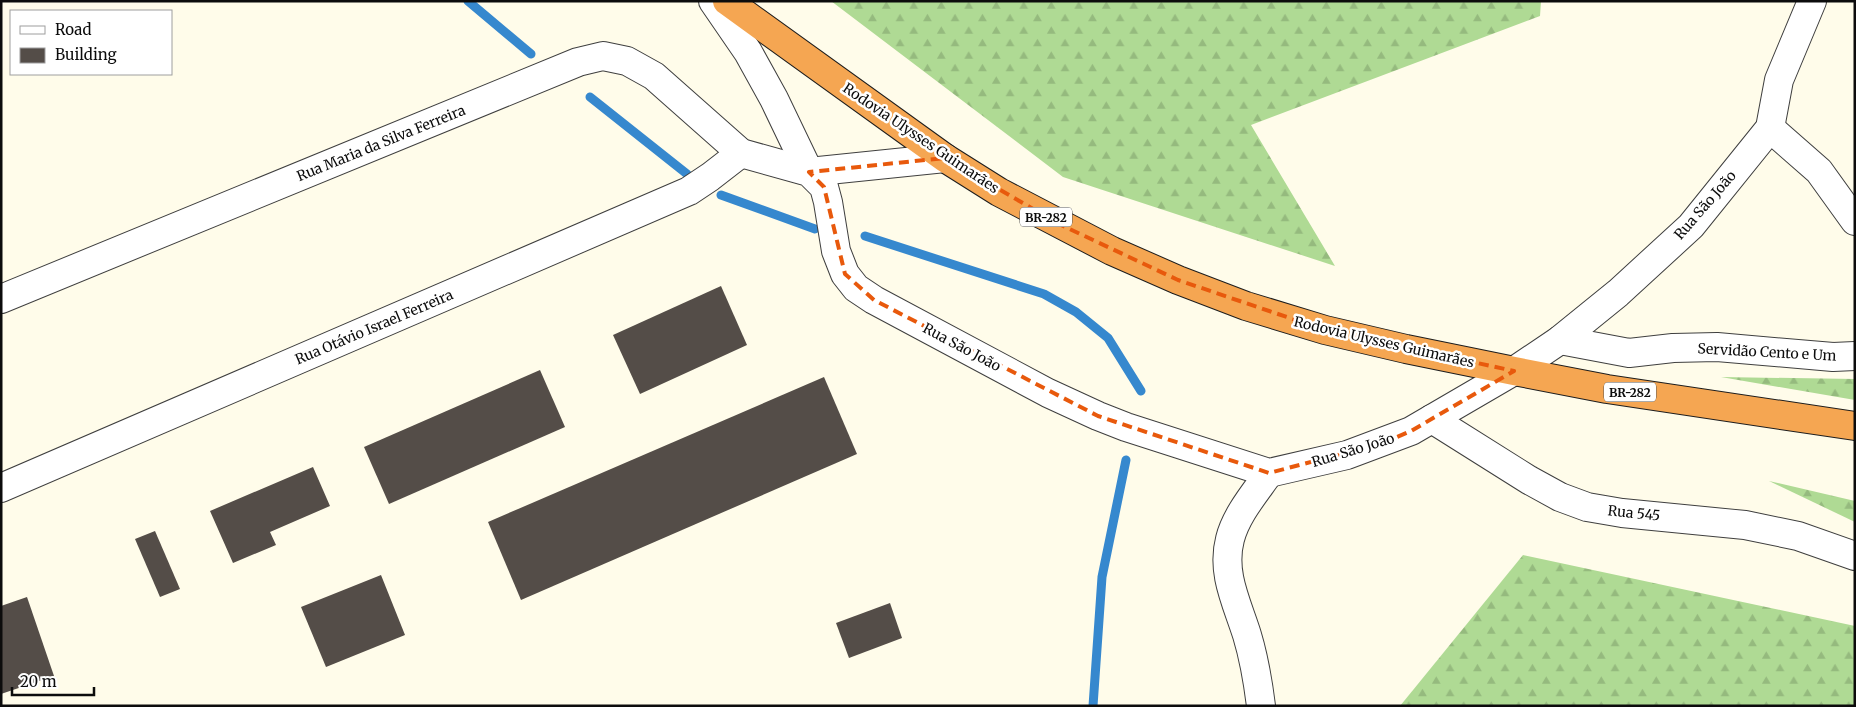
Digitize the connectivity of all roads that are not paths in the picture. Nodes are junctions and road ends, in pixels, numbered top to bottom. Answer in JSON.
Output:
{"nodes":[{"id":1,"x":713,"y":1,"type":"edge"},
{"id":2,"x":727,"y":1,"type":"edge"},
{"id":3,"x":1812,"y":1,"type":"edge"},
{"id":4,"x":1770,"y":128,"type":"junction"},
{"id":5,"x":741,"y":154,"type":"junction"},
{"id":6,"x":945,"y":158,"type":"junction"},
{"id":7,"x":809,"y":172,"type":"junction"},
{"id":8,"x":1855,"y":222,"type":"edge"},
{"id":9,"x":1,"y":299,"type":"edge"},
{"id":10,"x":1560,"y":340,"type":"junction"},
{"id":11,"x":1855,"y":356,"type":"edge"},
{"id":12,"x":1514,"y":371,"type":"junction"},
{"id":13,"x":1432,"y":419,"type":"junction"},
{"id":14,"x":1855,"y":426,"type":"edge"},
{"id":15,"x":1269,"y":473,"type":"junction"},
{"id":16,"x":1,"y":488,"type":"edge"},
{"id":17,"x":1855,"y":556,"type":"edge"},
{"id":18,"x":1261,"y":706,"type":"edge"}],
"edges":[{"from":1,"to":7,"type":"street","name":"Rua São João"},
{"from":2,"to":6,"type":"highway","name":"Rodovia Ulysses Guimarães","number":"BR-282"},
{"from":3,"to":4,"type":"street","name":"Rua São João"},
{"from":4,"to":8,"type":"street"},
{"from":4,"to":10,"type":"street","name":"Rua São João"},
{"from":5,"to":7,"type":"street"},
{"from":5,"to":9,"type":"street","name":"Rua Maria da Silva Ferreira"},
{"from":5,"to":16,"type":"street","name":"Rua Otávio Israel Ferreira"},
{"from":6,"to":7,"type":"street"},
{"from":6,"to":12,"type":"highway","name":"Rodovia Ulysses Guimarães","number":"BR-282"},
{"from":7,"to":15,"type":"street","name":"Rua São João"},
{"from":10,"to":11,"type":"street","name":"Servidão Cento e Um"},
{"from":10,"to":12,"type":"street","name":"Rua São João"},
{"from":12,"to":13,"type":"street","name":"Rua São João"},
{"from":12,"to":14,"type":"highway","name":"Rodovia Ulysses Guimarães","number":"BR-282"},
{"from":13,"to":15,"type":"street","name":"Rua São João"},
{"from":13,"to":17,"type":"street","name":"Rua 545"},
{"from":15,"to":18,"type":"street"}]}
